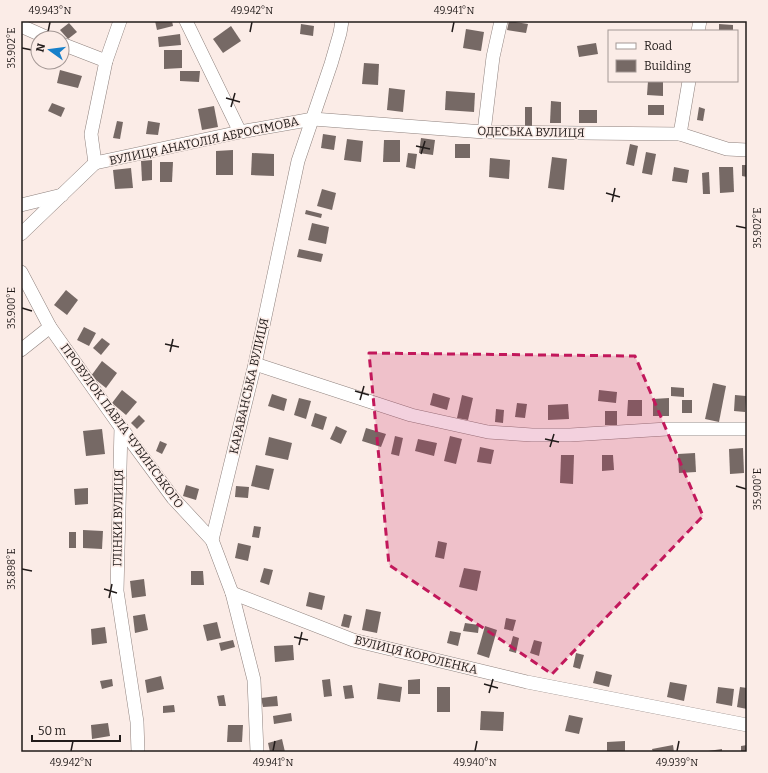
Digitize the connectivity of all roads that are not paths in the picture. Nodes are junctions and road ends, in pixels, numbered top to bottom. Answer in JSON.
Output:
{"nodes":[{"id":1,"x":120,"y":21,"type":"edge"},
{"id":2,"x":186,"y":21,"type":"edge"},
{"id":3,"x":342,"y":21,"type":"edge"},
{"id":4,"x":501,"y":21,"type":"edge"},
{"id":5,"x":70,"y":47,"type":"edge"},
{"id":6,"x":106,"y":61,"type":"junction"},
{"id":7,"x":689,"y":82,"type":"edge"},
{"id":8,"x":313,"y":119,"type":"junction"},
{"id":9,"x":240,"y":132,"type":"junction"},
{"id":10,"x":484,"y":132,"type":"junction"},
{"id":11,"x":680,"y":134,"type":"junction"},
{"id":12,"x":747,"y":150,"type":"edge"},
{"id":13,"x":95,"y":163,"type":"junction"},
{"id":14,"x":62,"y":195,"type":"junction"},
{"id":15,"x":21,"y":205,"type":"edge"},
{"id":16,"x":21,"y":234,"type":"edge"},
{"id":17,"x":21,"y":272,"type":"edge"},
{"id":18,"x":50,"y":327,"type":"junction"},
{"id":19,"x":21,"y":350,"type":"edge"},
{"id":20,"x":255,"y":364,"type":"junction"},
{"id":21,"x":120,"y":427,"type":"junction"},
{"id":22,"x":747,"y":429,"type":"edge"},
{"id":23,"x":212,"y":540,"type":"junction"},
{"id":24,"x":232,"y":593,"type":"junction"},
{"id":25,"x":747,"y":725,"type":"edge"},
{"id":26,"x":138,"y":752,"type":"edge"},
{"id":27,"x":257,"y":752,"type":"edge"}],
"edges":[{"from":1,"to":6,"type":"street"},
{"from":2,"to":9,"type":"street"},
{"from":3,"to":8,"type":"street","name":"КАРАВАНСЬКА ВУЛИЦЯ"},
{"from":4,"to":10,"type":"street"},
{"from":5,"to":6,"type":"street"},
{"from":6,"to":13,"type":"street"},
{"from":7,"to":11,"type":"street"},
{"from":8,"to":9,"type":"street","name":"ВУЛИЦЯ АНАТОЛІЯ АБРОСІМОВА"},
{"from":8,"to":10,"type":"street","name":"ОДЕСЬКА ВУЛИЦЯ"},
{"from":8,"to":20,"type":"street","name":"КАРАВАНСЬКА ВУЛИЦЯ"},
{"from":9,"to":13,"type":"street","name":"ВУЛИЦЯ АНАТОЛІЯ АБРОСІМОВА"},
{"from":10,"to":11,"type":"street","name":"ОДЕСЬКА ВУЛИЦЯ"},
{"from":11,"to":12,"type":"street","name":"ОДЕСЬКА ВУЛИЦЯ"},
{"from":13,"to":14,"type":"street"},
{"from":14,"to":15,"type":"street"},
{"from":14,"to":16,"type":"street"},
{"from":17,"to":18,"type":"street","name":"ПРОВУЛОК ПАВЛА ЧУБИНСЬКОГО"},
{"from":18,"to":19,"type":"street"},
{"from":18,"to":21,"type":"street","name":"ПРОВУЛОК ПАВЛА ЧУБИНСЬКОГО"},
{"from":20,"to":22,"type":"street"},
{"from":20,"to":23,"type":"street","name":"КАРАВАНСЬКА ВУЛИЦЯ"},
{"from":21,"to":23,"type":"street","name":"ПРОВУЛОК ПАВЛА ЧУБИНСЬКОГО"},
{"from":21,"to":26,"type":"street","name":"ГЛІНКИ ВУЛИЦЯ"},
{"from":23,"to":24,"type":"street"},
{"from":24,"to":25,"type":"street","name":"ВУЛИЦЯ КОРОЛЕНКА"},
{"from":24,"to":27,"type":"street"}]}
